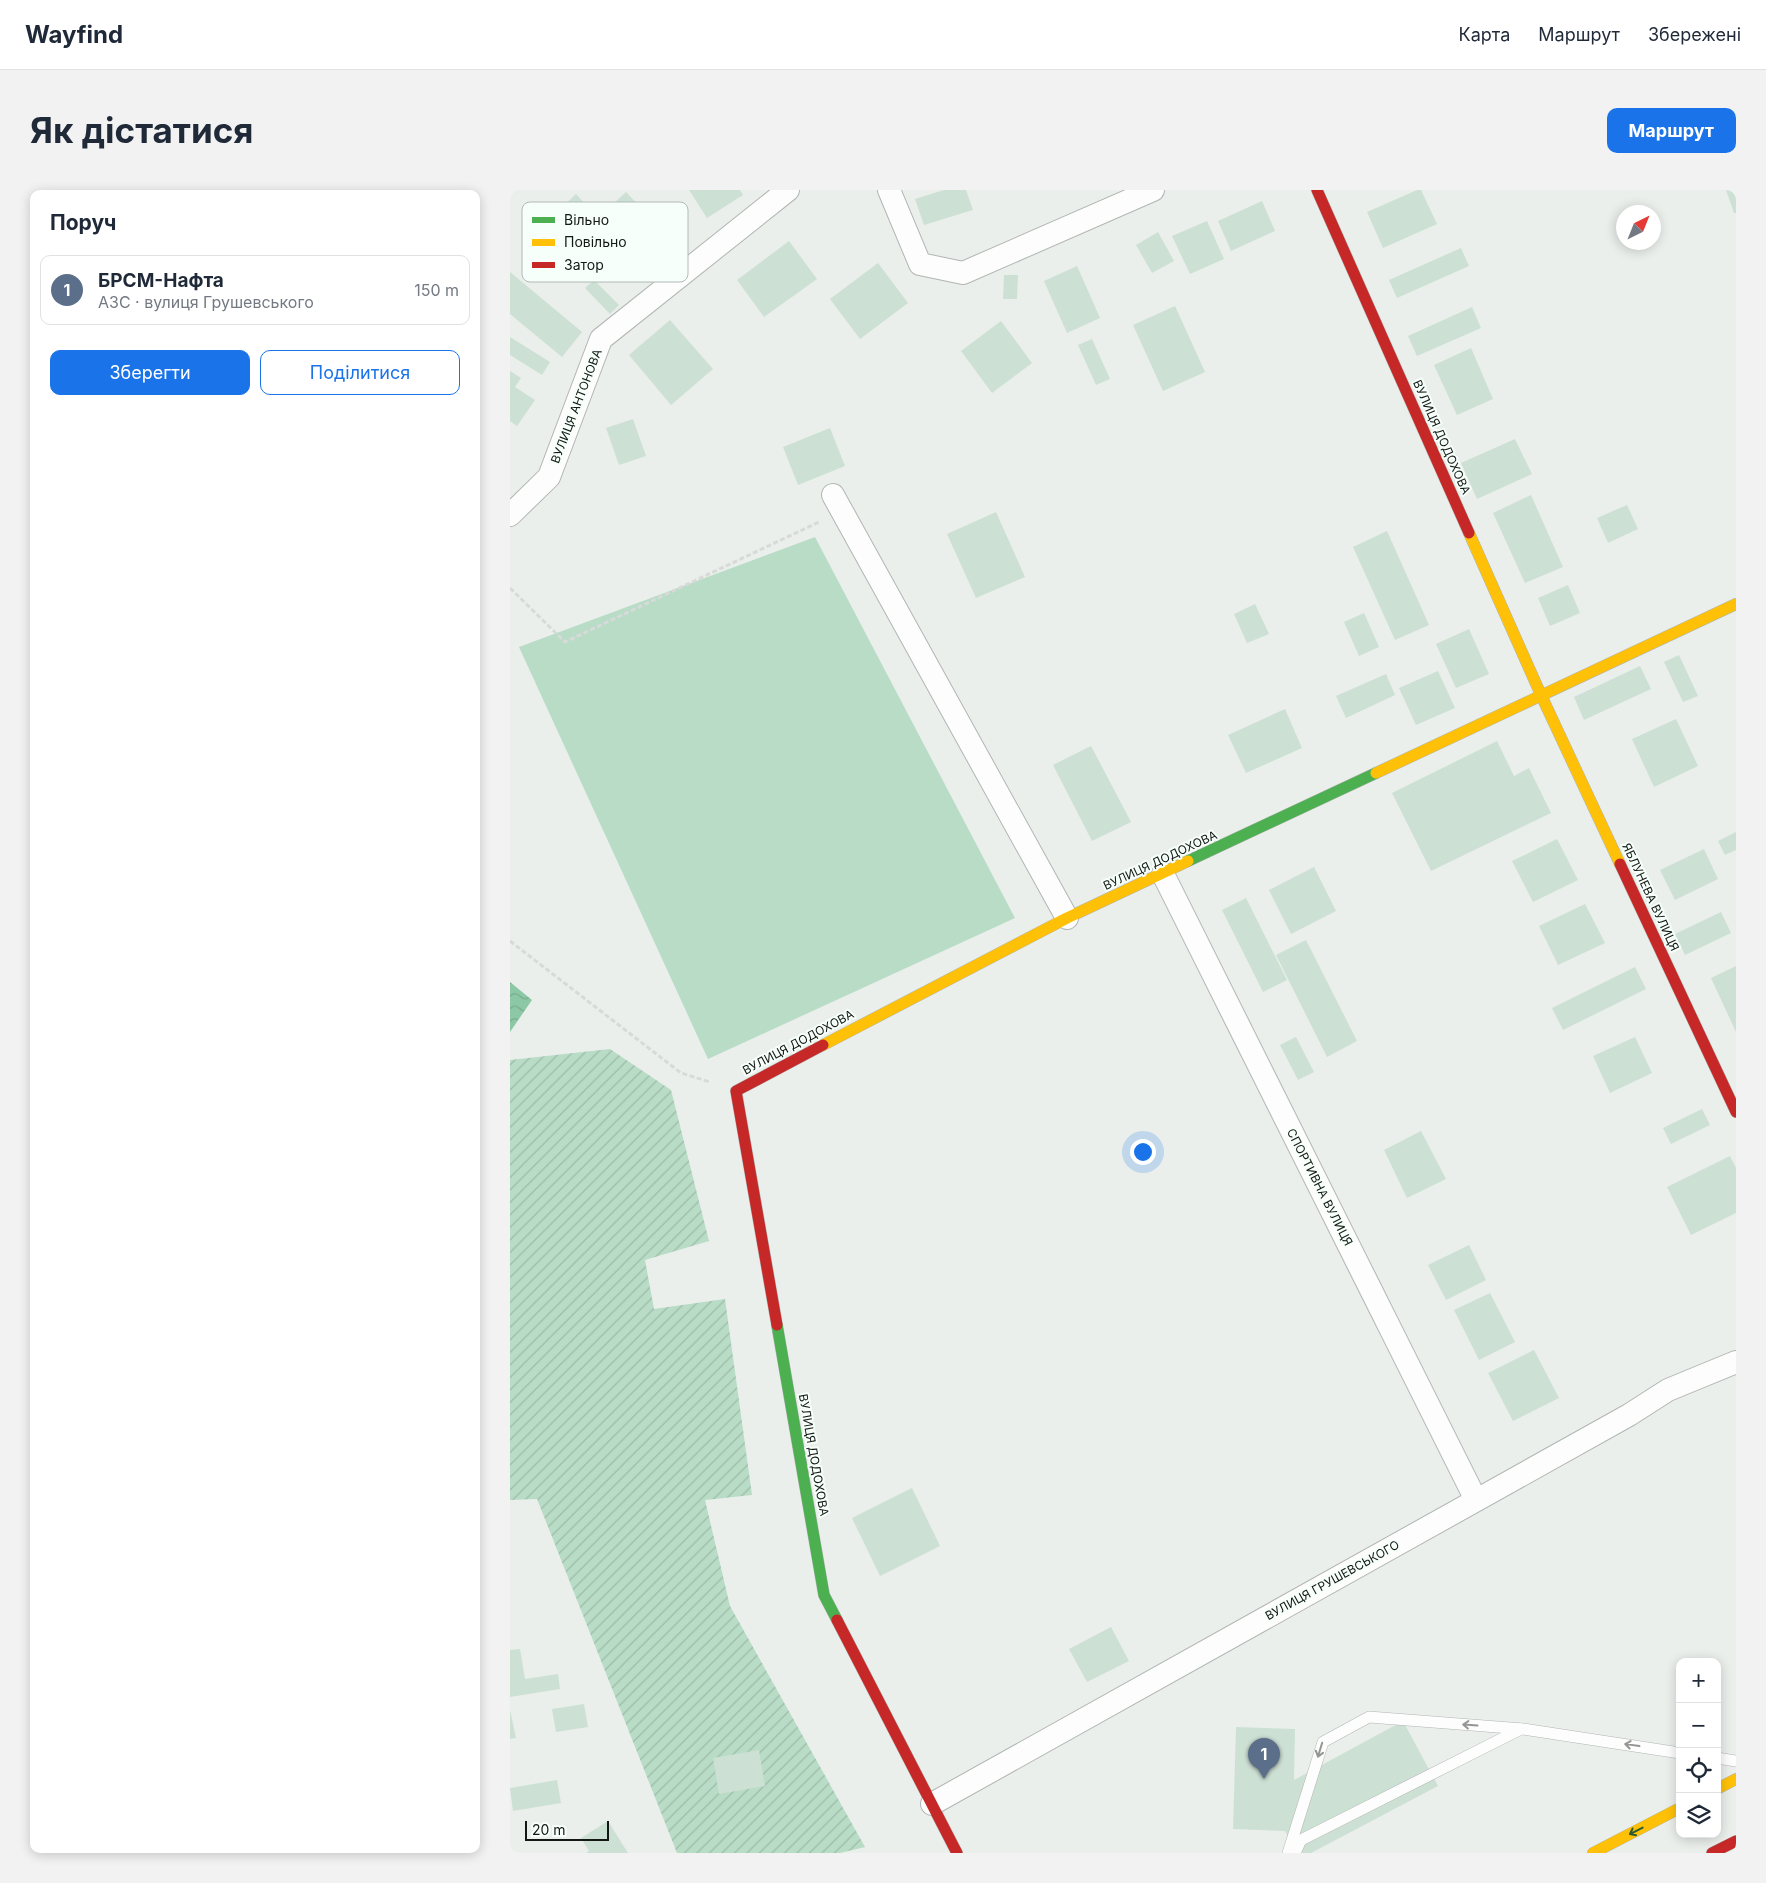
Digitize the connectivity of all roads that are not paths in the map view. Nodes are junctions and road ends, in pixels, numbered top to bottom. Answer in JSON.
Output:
{"nodes":[{"id":1,"x":788,"y":190,"type":"edge"},
{"id":2,"x":888,"y":190,"type":"edge"},
{"id":3,"x":1153,"y":190,"type":"edge"},
{"id":4,"x":1317,"y":190,"type":"edge"},
{"id":5,"x":688,"y":270,"type":"edge"},
{"id":6,"x":673,"y":282,"type":"edge"},
{"id":7,"x":838,"y":503,"type":"road end"},
{"id":8,"x":510,"y":515,"type":"edge"},
{"id":9,"x":1736,"y":604,"type":"edge"},
{"id":10,"x":1541,"y":695,"type":"junction"},
{"id":11,"x":1163,"y":874,"type":"junction"},
{"id":12,"x":1067,"y":918,"type":"junction"},
{"id":13,"x":1736,"y":1112,"type":"edge"},
{"id":14,"x":1736,"y":1362,"type":"edge"},
{"id":15,"x":1476,"y":1500,"type":"junction"},
{"id":16,"x":1522,"y":1729,"type":"junction"},
{"id":17,"x":1676,"y":1752,"type":"edge"},
{"id":18,"x":1721,"y":1759,"type":"edge"},
{"id":19,"x":1736,"y":1761,"type":"edge"},
{"id":20,"x":1736,"y":1779,"type":"edge"},
{"id":21,"x":1721,"y":1787,"type":"edge"},
{"id":22,"x":932,"y":1804,"type":"junction"},
{"id":23,"x":1676,"y":1810,"type":"edge"},
{"id":24,"x":1736,"y":1841,"type":"edge"},
{"id":25,"x":957,"y":1853,"type":"edge"},
{"id":26,"x":1288,"y":1853,"type":"edge"},
{"id":27,"x":1295,"y":1853,"type":"edge"},
{"id":28,"x":1593,"y":1853,"type":"edge"},
{"id":29,"x":1712,"y":1853,"type":"edge"}],
"edges":[{"from":1,"to":5,"type":"street","name":"ВУЛИЦЯ АНТОНОВА"},
{"from":2,"to":3,"type":"street"},
{"from":4,"to":10,"type":"main road","name":"ВУЛИЦЯ ДОДОХОВА"},
{"from":6,"to":8,"type":"street","name":"ВУЛИЦЯ АНТОНОВА"},
{"from":7,"to":12,"type":"street"},
{"from":9,"to":10,"type":"main road","name":"ВУЛИЦЯ ДОДОХОВА"},
{"from":10,"to":11,"type":"main road","name":"ВУЛИЦЯ ДОДОХОВА"},
{"from":10,"to":13,"type":"main road","name":"ЯБЛУНЕВА ВУЛИЦЯ"},
{"from":11,"to":12,"type":"main road","name":"ВУЛИЦЯ ДОДОХОВА"},
{"from":11,"to":15,"type":"street","name":"СПОРТИВНА ВУЛИЦЯ"},
{"from":12,"to":22,"type":"main road","name":"ВУЛИЦЯ ДОДОХОВА"},
{"from":14,"to":15,"type":"street","name":"ВУЛИЦЯ ГРУШЕВСЬКОГО"},
{"from":15,"to":22,"type":"street","name":"ВУЛИЦЯ ГРУШЕВСЬКОГО"},
{"from":17,"to":16,"type":"lane","one_way":true},
{"from":16,"to":26,"type":"lane","one_way":true},
{"from":16,"to":27,"type":"lane"},
{"from":18,"to":19,"type":"lane"},
{"from":20,"to":21,"type":"main road"},
{"from":22,"to":25,"type":"main road","name":"ВУЛИЦЯ ДОДОХОВА"},
{"from":23,"to":28,"type":"main road","one_way":true},
{"from":24,"to":29,"type":"main road"}]}
